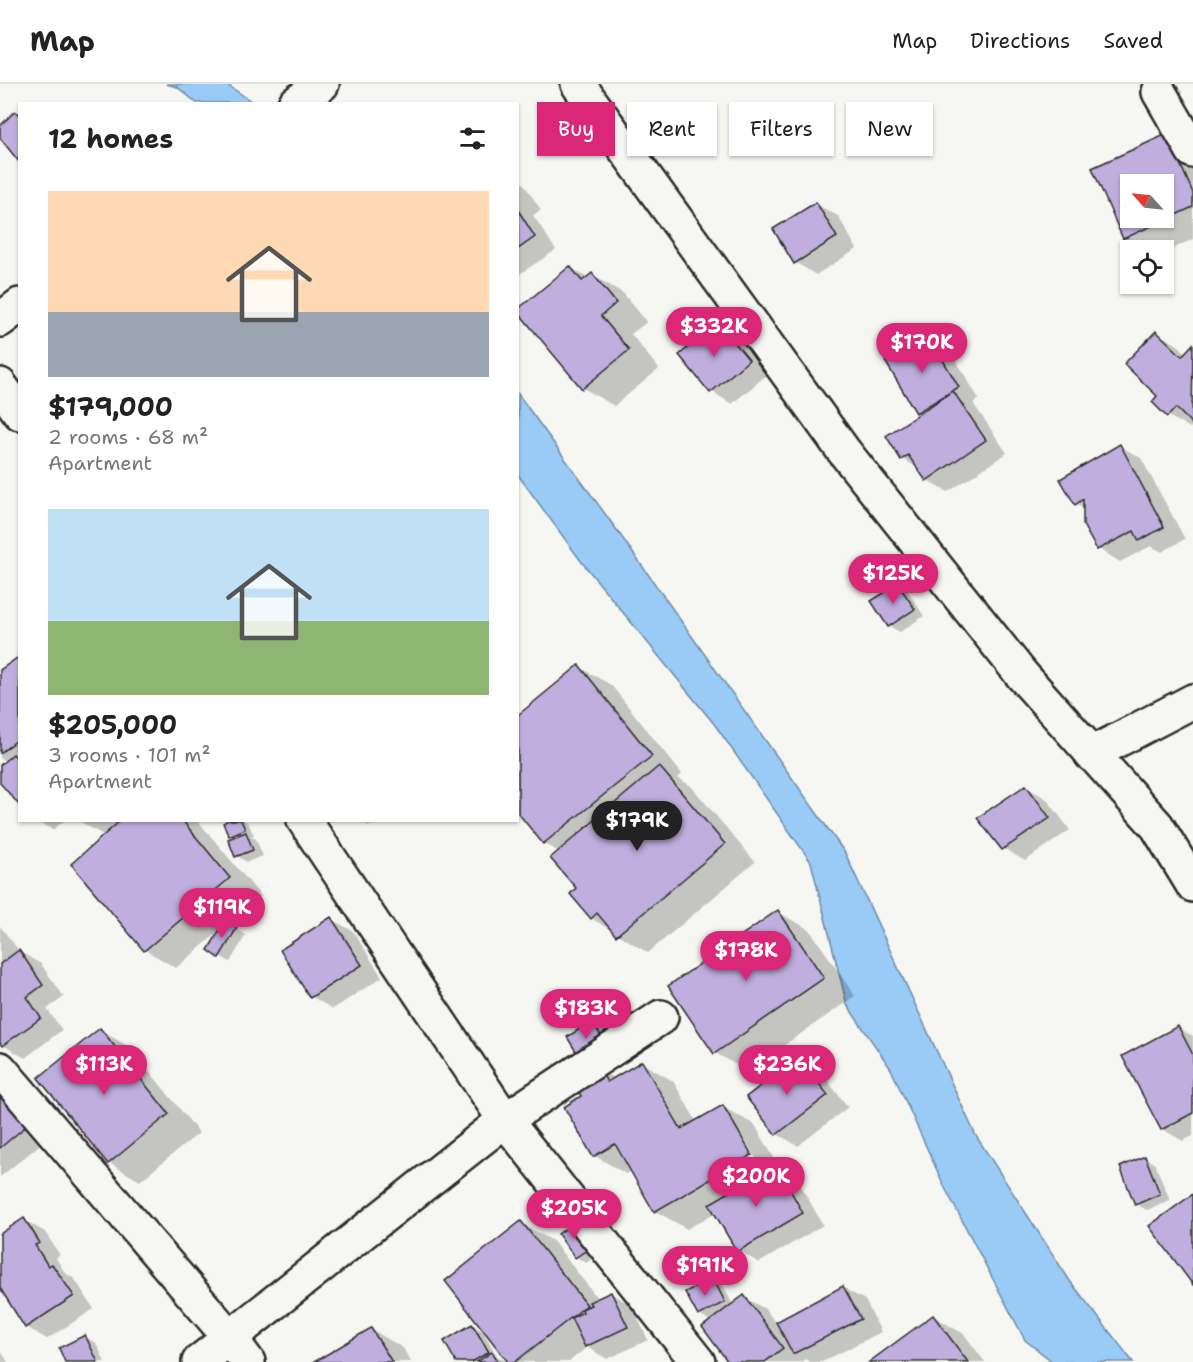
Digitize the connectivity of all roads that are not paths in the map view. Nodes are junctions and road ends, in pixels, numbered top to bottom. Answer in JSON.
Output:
{"nodes":[{"id":1,"x":322,"y":84,"type":"edge"},
{"id":2,"x":578,"y":84,"type":"edge"},
{"id":3,"x":1159,"y":92,"type":"dead end"},
{"id":4,"x":298,"y":102,"type":"edge"},
{"id":5,"x":1193,"y":151,"type":"edge"},
{"id":6,"x":18,"y":306,"type":"edge"},
{"id":7,"x":0,"y":320,"type":"edge"},
{"id":8,"x":0,"y":385,"type":"edge"},
{"id":9,"x":18,"y":410,"type":"edge"},
{"id":10,"x":1193,"y":701,"type":"edge"},
{"id":11,"x":1091,"y":754,"type":"junction"},
{"id":12,"x":305,"y":822,"type":"edge"},
{"id":13,"x":1193,"y":885,"type":"edge"},
{"id":14,"x":661,"y":1017,"type":"dead end"},
{"id":15,"x":0,"y":1069,"type":"edge"},
{"id":16,"x":505,"y":1120,"type":"junction"},
{"id":17,"x":239,"y":1350,"type":"edge"},
{"id":18,"x":200,"y":1362,"type":"edge"},
{"id":19,"x":698,"y":1362,"type":"edge"}],
"edges":[{"from":1,"to":4,"type":"street"},
{"from":2,"to":11,"type":"street"},
{"from":3,"to":5,"type":"street"},
{"from":6,"to":7,"type":"street"},
{"from":8,"to":9,"type":"street"},
{"from":10,"to":11,"type":"street"},
{"from":11,"to":13,"type":"street"},
{"from":12,"to":16,"type":"street"},
{"from":14,"to":16,"type":"street"},
{"from":15,"to":17,"type":"street"},
{"from":16,"to":17,"type":"street"},
{"from":16,"to":19,"type":"street"},
{"from":17,"to":18,"type":"street"}]}
